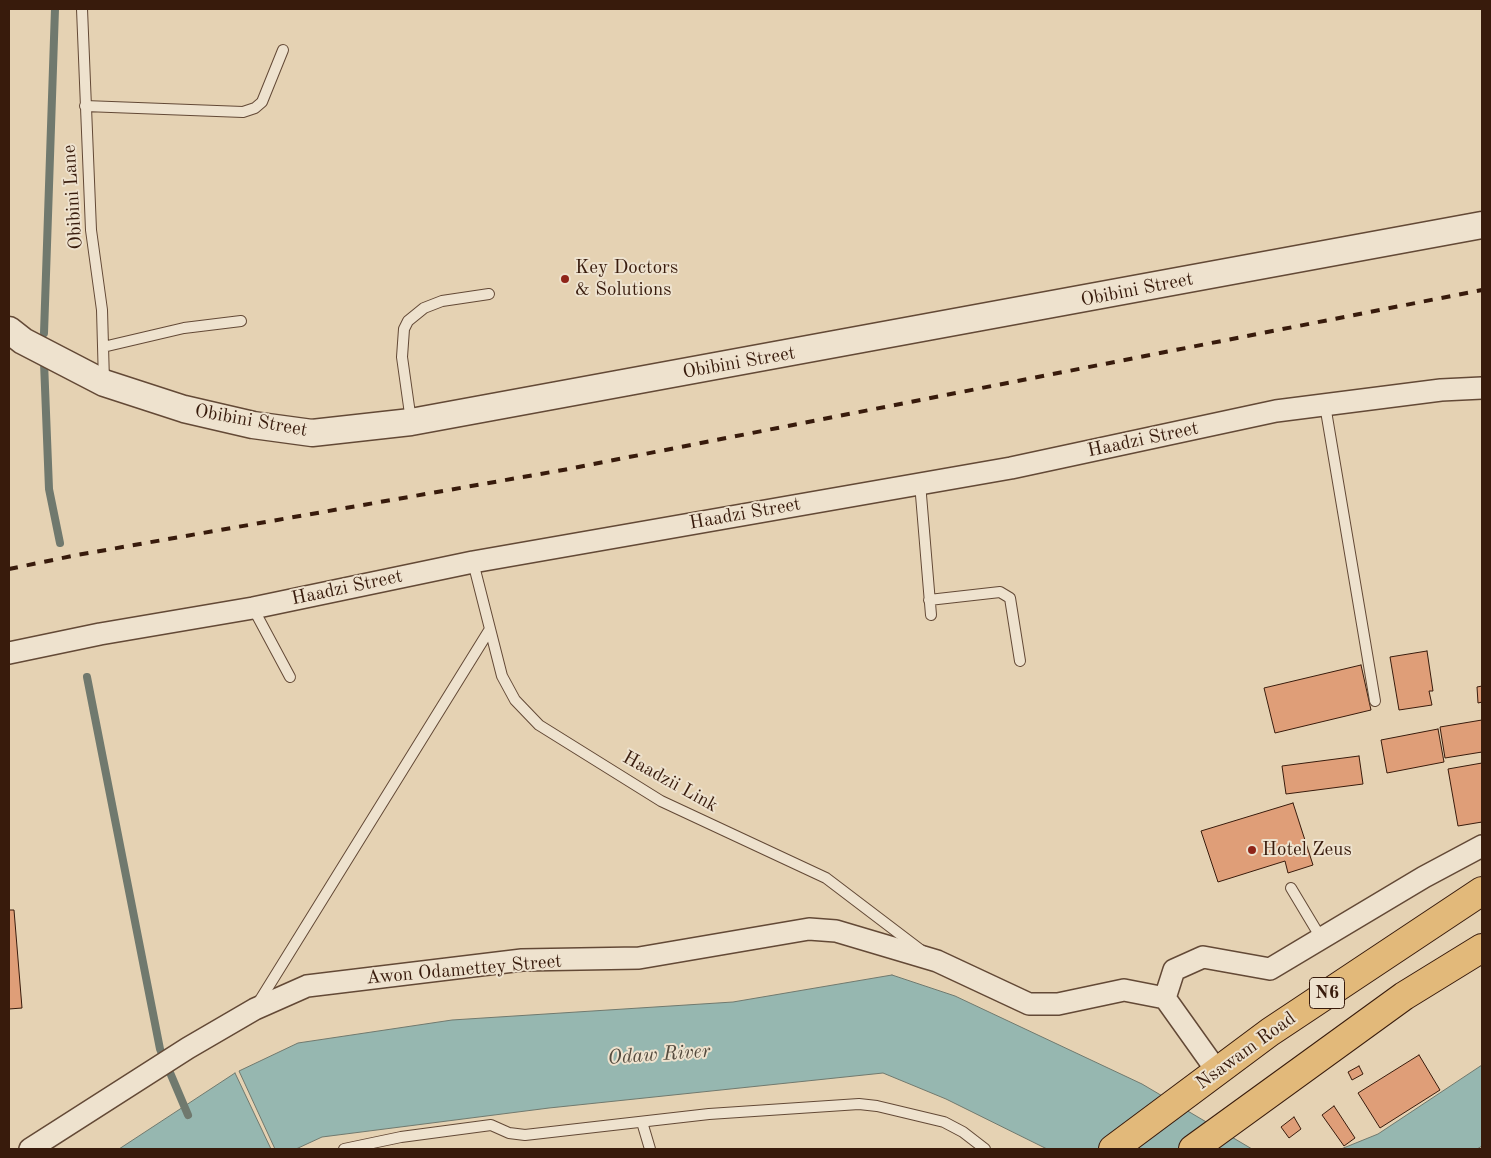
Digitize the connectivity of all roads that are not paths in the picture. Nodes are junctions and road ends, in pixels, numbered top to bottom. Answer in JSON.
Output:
{"nodes":[{"id":1,"x":82,"y":9,"type":"edge"},
{"id":2,"x":283,"y":50,"type":"dead end"},
{"id":3,"x":85,"y":106,"type":"junction"},
{"id":4,"x":1482,"y":226,"type":"edge"},
{"id":5,"x":489,"y":294,"type":"dead end"},
{"id":6,"x":241,"y":322,"type":"dead end"},
{"id":7,"x":9,"y":330,"type":"edge"},
{"id":8,"x":103,"y":347,"type":"junction"},
{"id":9,"x":104,"y":383,"type":"junction"},
{"id":10,"x":1482,"y":388,"type":"edge"},
{"id":11,"x":1324,"y":405,"type":"junction"},
{"id":12,"x":411,"y":422,"type":"junction"},
{"id":13,"x":920,"y":483,"type":"junction"},
{"id":14,"x":473,"y":562,"type":"junction"},
{"id":15,"x":929,"y":600,"type":"junction"},
{"id":16,"x":253,"y":608,"type":"junction"},
{"id":17,"x":931,"y":615,"type":"dead end"},
{"id":18,"x":490,"y":629,"type":"junction"},
{"id":19,"x":9,"y":653,"type":"edge"},
{"id":20,"x":1020,"y":661,"type":"dead end"},
{"id":21,"x":290,"y":677,"type":"dead end"},
{"id":22,"x":1375,"y":701,"type":"dead end"},
{"id":23,"x":1482,"y":846,"type":"edge"},
{"id":24,"x":1290,"y":888,"type":"dead end"},
{"id":25,"x":1482,"y":891,"type":"edge"},
{"id":26,"x":1321,"y":938,"type":"junction"},
{"id":27,"x":1482,"y":948,"type":"edge"},
{"id":28,"x":937,"y":961,"type":"junction"},
{"id":29,"x":1165,"y":998,"type":"junction"},
{"id":30,"x":255,"y":1009,"type":"junction"},
{"id":31,"x":1217,"y":1071,"type":"junction"},
{"id":32,"x":642,"y":1122,"type":"junction"},
{"id":33,"x":30,"y":1149,"type":"edge"},
{"id":34,"x":344,"y":1149,"type":"edge"},
{"id":35,"x":650,"y":1149,"type":"edge"},
{"id":36,"x":984,"y":1149,"type":"edge"},
{"id":37,"x":1112,"y":1149,"type":"edge"},
{"id":38,"x":1193,"y":1149,"type":"edge"}],
"edges":[{"from":1,"to":3,"type":"lane","name":"Obibini Lane"},
{"from":2,"to":3,"type":"lane"},
{"from":3,"to":8,"type":"lane","name":"Obibini Lane"},
{"from":4,"to":12,"type":"street","name":"Obibini Street"},
{"from":5,"to":12,"type":"lane"},
{"from":6,"to":8,"type":"lane"},
{"from":7,"to":9,"type":"street","name":"Obibini Street"},
{"from":8,"to":9,"type":"lane","name":"Obibini Lane"},
{"from":9,"to":12,"type":"street","name":"Obibini Street"},
{"from":10,"to":11,"type":"street","name":"Haadzi Street"},
{"from":11,"to":13,"type":"street","name":"Haadzi Street"},
{"from":11,"to":22,"type":"lane"},
{"from":13,"to":14,"type":"street","name":"Haadzi Street"},
{"from":13,"to":15,"type":"lane"},
{"from":14,"to":16,"type":"street","name":"Haadzi Street"},
{"from":14,"to":18,"type":"lane","name":"Haadzii Link"},
{"from":15,"to":17,"type":"lane"},
{"from":15,"to":20,"type":"lane"},
{"from":16,"to":19,"type":"street","name":"Haadzi Street"},
{"from":16,"to":21,"type":"lane"},
{"from":18,"to":28,"type":"lane","name":"Haadzii Link"},
{"from":18,"to":30,"type":"lane"},
{"from":23,"to":26,"type":"street"},
{"from":24,"to":26,"type":"lane"},
{"from":25,"to":31,"type":"highway","name":"Nsawam Road","number":"N6"},
{"from":26,"to":29,"type":"street"},
{"from":27,"to":38,"type":"highway","number":"N6"},
{"from":28,"to":29,"type":"street","name":"Awon Odamettey Street"},
{"from":28,"to":30,"type":"street","name":"Awon Odamettey Street"},
{"from":29,"to":31,"type":"street"},
{"from":30,"to":33,"type":"street","name":"Awon Odamettey Street"},
{"from":31,"to":37,"type":"highway","name":"Nsawam Road","number":"N6"},
{"from":32,"to":34,"type":"lane"},
{"from":32,"to":35,"type":"lane"},
{"from":32,"to":36,"type":"lane"}]}
